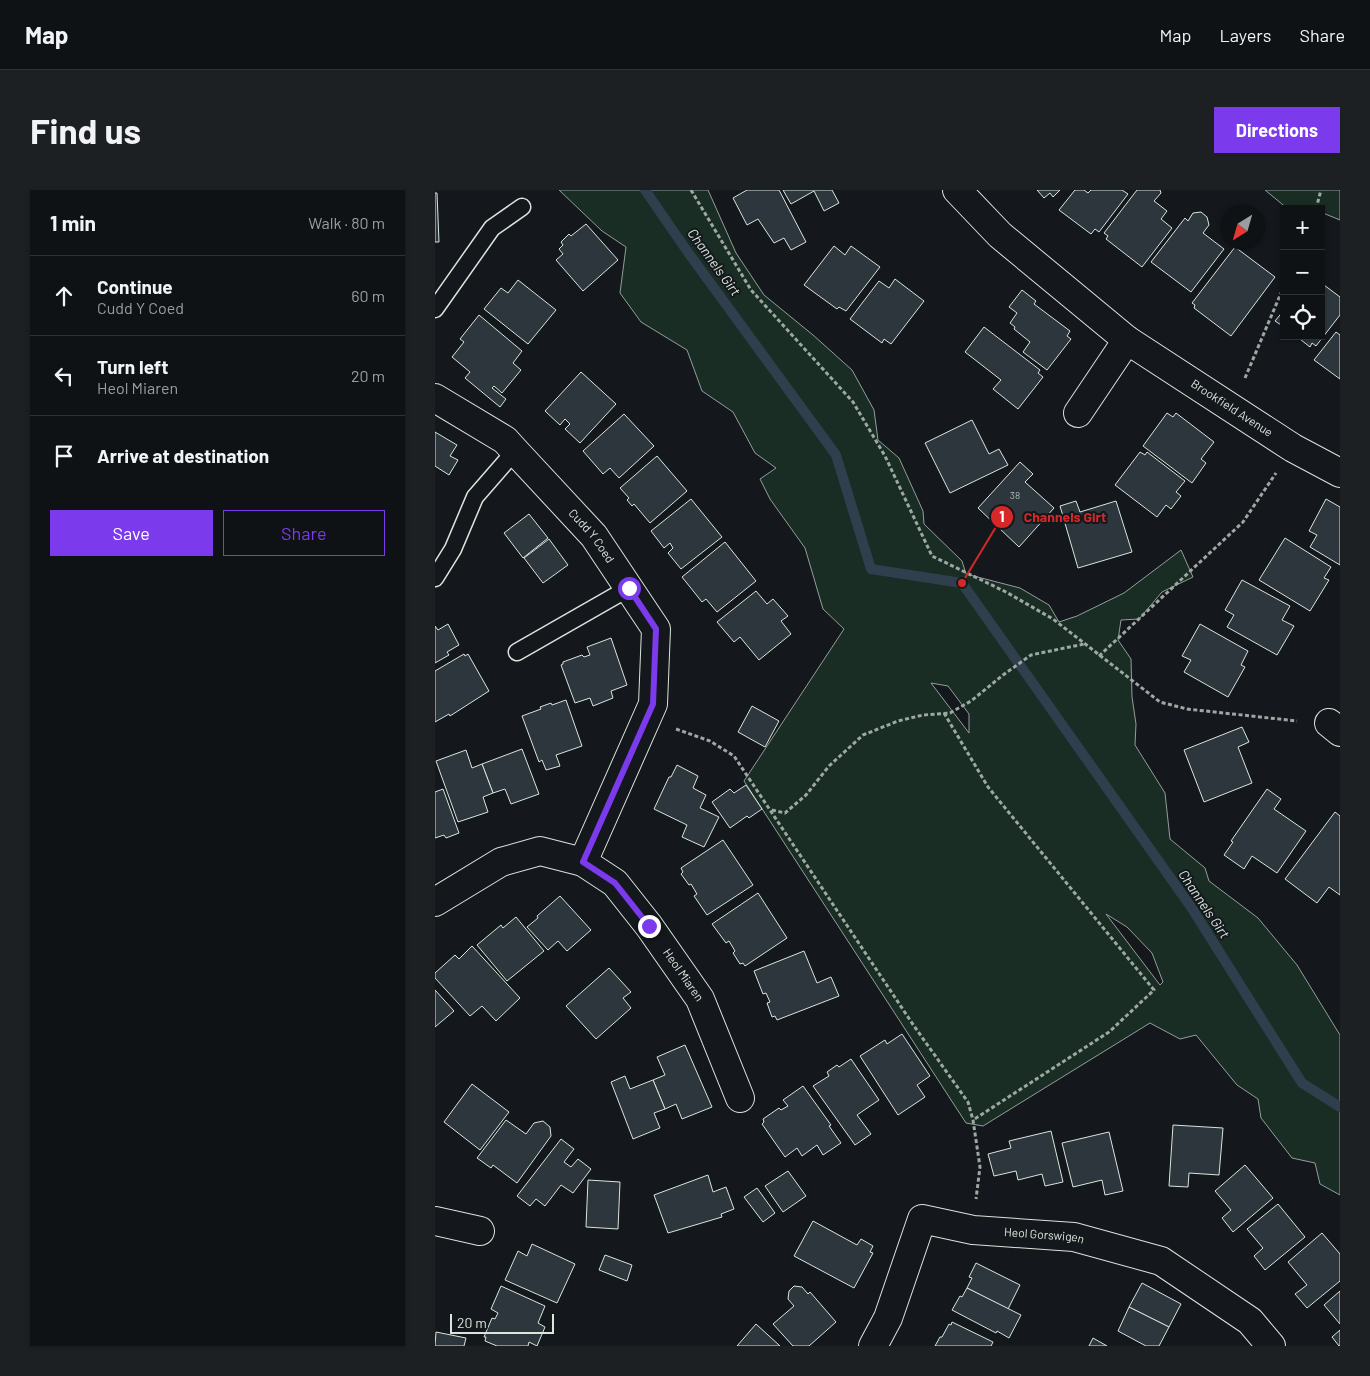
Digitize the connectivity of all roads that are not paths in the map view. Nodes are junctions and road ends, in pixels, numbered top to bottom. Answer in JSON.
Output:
{"nodes":[{"id":1,"x":957,"y":190,"type":"edge"},
{"id":2,"x":522,"y":207,"type":"dead end"},
{"id":3,"x":435,"y":309,"type":"edge"},
{"id":4,"x":1127,"y":340,"type":"junction"},
{"id":5,"x":435,"y":398,"type":"edge"},
{"id":6,"x":1078,"y":413,"type":"dead end"},
{"id":7,"x":515,"y":451,"type":"junction"},
{"id":8,"x":1340,"y":473,"type":"edge"},
{"id":9,"x":435,"y":578,"type":"edge"},
{"id":10,"x":629,"y":588,"type":"junction"},
{"id":11,"x":517,"y":652,"type":"dead end"},
{"id":12,"x":583,"y":862,"type":"junction"},
{"id":13,"x":435,"y":902,"type":"edge"},
{"id":14,"x":741,"y":1098,"type":"dead end"},
{"id":15,"x":435,"y":1221,"type":"edge"},
{"id":16,"x":479,"y":1231,"type":"dead end"},
{"id":17,"x":873,"y":1346,"type":"edge"},
{"id":18,"x":1271,"y":1346,"type":"edge"}],
"edges":[{"from":1,"to":4,"type":"street","name":"Brookfield Avenue"},
{"from":2,"to":3,"type":"lane"},
{"from":4,"to":6,"type":"street"},
{"from":4,"to":8,"type":"street","name":"Brookfield Avenue"},
{"from":5,"to":7,"type":"street","name":"Cudd Y Coed"},
{"from":7,"to":9,"type":"lane"},
{"from":7,"to":10,"type":"street","name":"Cudd Y Coed"},
{"from":10,"to":11,"type":"lane"},
{"from":10,"to":12,"type":"street","name":"Cudd Y Coed"},
{"from":12,"to":13,"type":"street","name":"Heol Miaren"},
{"from":12,"to":14,"type":"street","name":"Heol Miaren"},
{"from":15,"to":16,"type":"street"},
{"from":17,"to":18,"type":"street","name":"Heol Gorswigen"}]}
